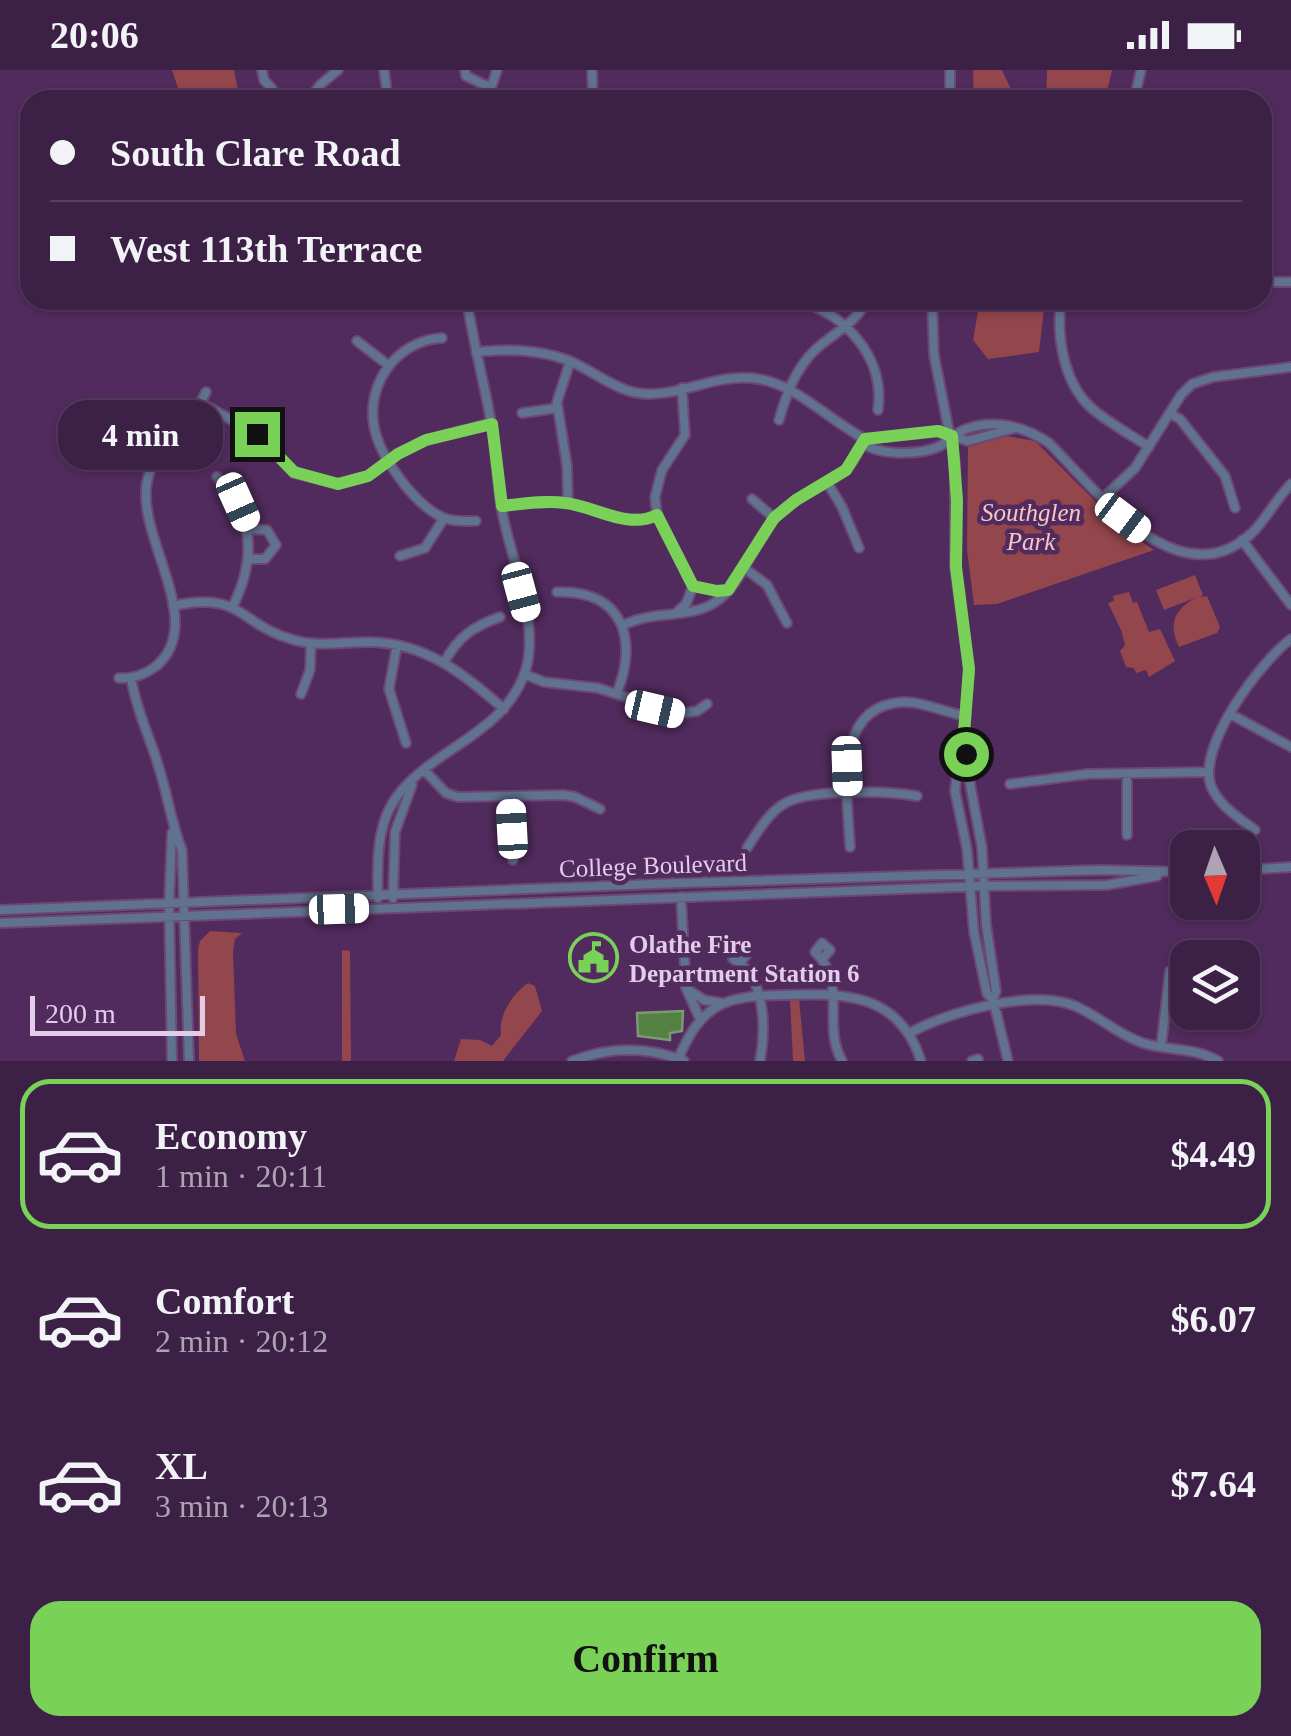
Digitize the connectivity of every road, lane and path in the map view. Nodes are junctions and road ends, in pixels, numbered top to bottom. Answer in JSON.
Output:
{"nodes":[{"id":1,"x":338,"y":70,"type":"edge"},
{"id":2,"x":465,"y":70,"type":"edge"},
{"id":3,"x":494,"y":71,"type":"edge"},
{"id":4,"x":492,"y":88,"type":"joint"},
{"id":5,"x":316,"y":90,"type":"edge"},
{"id":6,"x":469,"y":310,"type":"edge"},
{"id":7,"x":821,"y":310,"type":"edge"},
{"id":8,"x":861,"y":310,"type":"edge"},
{"id":9,"x":932,"y":310,"type":"edge"},
{"id":10,"x":1061,"y":310,"type":"edge"},
{"id":11,"x":842,"y":327,"type":"junction"},
{"id":12,"x":442,"y":338,"type":"dead end"},
{"id":13,"x":357,"y":341,"type":"dead end"},
{"id":14,"x":476,"y":352,"type":"junction"},
{"id":15,"x":570,"y":362,"type":"junction"},
{"id":16,"x":388,"y":365,"type":"junction"},
{"id":17,"x":1291,"y":367,"type":"edge"},
{"id":18,"x":682,"y":388,"type":"junction"},
{"id":19,"x":788,"y":389,"type":"junction"},
{"id":20,"x":206,"y":392,"type":"dead end"},
{"id":21,"x":201,"y":403,"type":"junction"},
{"id":22,"x":557,"y":408,"type":"junction"},
{"id":23,"x":878,"y":410,"type":"dead end"},
{"id":24,"x":522,"y":413,"type":"dead end"},
{"id":25,"x":1170,"y":414,"type":"junction"},
{"id":26,"x":779,"y":420,"type":"dead end"},
{"id":27,"x":492,"y":424,"type":"junction"},
{"id":28,"x":952,"y":436,"type":"junction"},
{"id":29,"x":865,"y":439,"type":"junction"},
{"id":30,"x":1149,"y":446,"type":"junction"},
{"id":31,"x":388,"y":461,"type":"junction"},
{"id":32,"x":216,"y":476,"type":"dead end"},
{"id":33,"x":827,"y":482,"type":"junction"},
{"id":34,"x":1291,"y":484,"type":"edge"},
{"id":35,"x":1103,"y":498,"type":"junction"},
{"id":36,"x":752,"y":500,"type":"dead end"},
{"id":37,"x":568,"y":503,"type":"junction"},
{"id":38,"x":502,"y":506,"type":"junction"},
{"id":39,"x":1235,"y":508,"type":"dead end"},
{"id":40,"x":657,"y":515,"type":"junction"},
{"id":41,"x":444,"y":518,"type":"junction"},
{"id":42,"x":774,"y":518,"type":"junction"},
{"id":43,"x":476,"y":521,"type":"dead end"},
{"id":44,"x":248,"y":529,"type":"junction"},
{"id":45,"x":1242,"y":540,"type":"junction"},
{"id":46,"x":859,"y":548,"type":"dead end"},
{"id":47,"x":400,"y":556,"type":"dead end"},
{"id":48,"x":249,"y":559,"type":"junction"},
{"id":49,"x":744,"y":567,"type":"junction"},
{"id":50,"x":693,"y":586,"type":"junction"},
{"id":51,"x":728,"y":590,"type":"junction"},
{"id":52,"x":558,"y":592,"type":"dead end"},
{"id":53,"x":1291,"y":605,"type":"edge"},
{"id":54,"x":173,"y":606,"type":"junction"},
{"id":55,"x":233,"y":606,"type":"junction"},
{"id":56,"x":678,"y":611,"type":"junction"},
{"id":57,"x":500,"y":617,"type":"dead end"},
{"id":58,"x":787,"y":623,"type":"dead end"},
{"id":59,"x":624,"y":626,"type":"junction"},
{"id":60,"x":1291,"y":639,"type":"edge"},
{"id":61,"x":311,"y":644,"type":"junction"},
{"id":62,"x":397,"y":645,"type":"junction"},
{"id":63,"x":445,"y":661,"type":"junction"},
{"id":64,"x":524,"y":674,"type":"junction"},
{"id":65,"x":119,"y":678,"type":"dead end"},
{"id":66,"x":131,"y":678,"type":"junction"},
{"id":67,"x":616,"y":693,"type":"junction"},
{"id":68,"x":301,"y":694,"type":"dead end"},
{"id":69,"x":706,"y":704,"type":"dead end"},
{"id":70,"x":504,"y":709,"type":"junction"},
{"id":71,"x":1232,"y":715,"type":"junction"},
{"id":72,"x":966,"y":716,"type":"junction"},
{"id":73,"x":406,"y":744,"type":"dead end"},
{"id":74,"x":963,"y":746,"type":"junction"},
{"id":75,"x":1291,"y":747,"type":"edge"},
{"id":76,"x":425,"y":771,"type":"junction"},
{"id":77,"x":1208,"y":772,"type":"junction"},
{"id":78,"x":1127,"y":776,"type":"junction"},
{"id":79,"x":414,"y":781,"type":"junction"},
{"id":80,"x":1010,"y":784,"type":"dead end"},
{"id":81,"x":848,"y":794,"type":"junction"},
{"id":82,"x":916,"y":796,"type":"dead end"},
{"id":83,"x":510,"y":797,"type":"junction"},
{"id":84,"x":600,"y":810,"type":"dead end"},
{"id":85,"x":173,"y":828,"type":"junction"},
{"id":86,"x":1255,"y":830,"type":"dead end"},
{"id":87,"x":1127,"y":835,"type":"dead end"},
{"id":88,"x":850,"y":846,"type":"dead end"},
{"id":89,"x":747,"y":848,"type":"dead end"},
{"id":90,"x":513,"y":860,"type":"dead end"},
{"id":91,"x":1291,"y":868,"type":"edge"},
{"id":92,"x":1260,"y":869,"type":"edge"},
{"id":93,"x":1170,"y":872,"type":"edge"},
{"id":94,"x":1170,"y":873,"type":"edge"},
{"id":95,"x":984,"y":874,"type":"junction"},
{"id":96,"x":968,"y":875,"type":"junction"},
{"id":97,"x":680,"y":883,"type":"junction"},
{"id":98,"x":984,"y":886,"type":"junction"},
{"id":99,"x":970,"y":887,"type":"junction"},
{"id":100,"x":378,"y":894,"type":"junction"},
{"id":101,"x":393,"y":894,"type":"junction"},
{"id":102,"x":680,"y":898,"type":"junction"},
{"id":103,"x":185,"y":902,"type":"junction"},
{"id":104,"x":169,"y":903,"type":"junction"},
{"id":105,"x":394,"y":907,"type":"junction"},
{"id":106,"x":378,"y":908,"type":"junction"},
{"id":107,"x":0,"y":910,"type":"edge"},
{"id":108,"x":185,"y":915,"type":"junction"},
{"id":109,"x":169,"y":916,"type":"junction"},
{"id":110,"x":0,"y":922,"type":"edge"},
{"id":111,"x":824,"y":957,"type":"dead end"},
{"id":112,"x":741,"y":962,"type":"dead end"},
{"id":113,"x":1170,"y":971,"type":"dead end"},
{"id":114,"x":686,"y":988,"type":"junction"},
{"id":115,"x":834,"y":994,"type":"junction"},
{"id":116,"x":760,"y":996,"type":"junction"},
{"id":117,"x":722,"y":1003,"type":"junction"},
{"id":118,"x":994,"y":1003,"type":"junction"},
{"id":119,"x":700,"y":1020,"type":"junction"},
{"id":120,"x":910,"y":1034,"type":"junction"},
{"id":121,"x":1161,"y":1047,"type":"junction"},
{"id":122,"x":679,"y":1060,"type":"edge"},
{"id":123,"x":172,"y":1061,"type":"edge"},
{"id":124,"x":189,"y":1061,"type":"edge"},
{"id":125,"x":572,"y":1061,"type":"edge"},
{"id":126,"x":760,"y":1061,"type":"edge"},
{"id":127,"x":842,"y":1061,"type":"edge"},
{"id":128,"x":921,"y":1061,"type":"edge"},
{"id":129,"x":1008,"y":1061,"type":"edge"},
{"id":130,"x":1218,"y":1061,"type":"edge"}],
"edges":[{"from":1,"to":5,"type":"street"},
{"from":2,"to":4,"type":"street"},
{"from":3,"to":4,"type":"street"},
{"from":6,"to":14,"type":"street"},
{"from":7,"to":11,"type":"street"},
{"from":8,"to":11,"type":"street"},
{"from":9,"to":28,"type":"street"},
{"from":10,"to":30,"type":"street"},
{"from":11,"to":19,"type":"street"},
{"from":11,"to":23,"type":"street"},
{"from":12,"to":16,"type":"street"},
{"from":13,"to":16,"type":"street"},
{"from":14,"to":15,"type":"street"},
{"from":14,"to":27,"type":"street"},
{"from":15,"to":18,"type":"street"},
{"from":15,"to":22,"type":"street"},
{"from":16,"to":31,"type":"street"},
{"from":17,"to":25,"type":"street"},
{"from":18,"to":19,"type":"street"},
{"from":18,"to":40,"type":"street"},
{"from":19,"to":26,"type":"street"},
{"from":19,"to":29,"type":"street"},
{"from":20,"to":21,"type":"street"},
{"from":21,"to":31,"type":"street"},
{"from":21,"to":54,"type":"street"},
{"from":22,"to":24,"type":"street"},
{"from":22,"to":37,"type":"street"},
{"from":25,"to":30,"type":"street"},
{"from":25,"to":39,"type":"street"},
{"from":27,"to":31,"type":"street"},
{"from":27,"to":38,"type":"street"},
{"from":28,"to":29,"type":"street"},
{"from":28,"to":29,"type":"street"},
{"from":28,"to":35,"type":"street"},
{"from":28,"to":72,"type":"street"},
{"from":29,"to":33,"type":"street"},
{"from":30,"to":35,"type":"street"},
{"from":31,"to":41,"type":"street"},
{"from":32,"to":44,"type":"street"},
{"from":33,"to":42,"type":"street"},
{"from":33,"to":46,"type":"street"},
{"from":34,"to":45,"type":"street"},
{"from":35,"to":45,"type":"street"},
{"from":36,"to":42,"type":"street"},
{"from":37,"to":38,"type":"street"},
{"from":37,"to":40,"type":"street"},
{"from":38,"to":64,"type":"street"},
{"from":40,"to":50,"type":"street"},
{"from":41,"to":43,"type":"street"},
{"from":41,"to":47,"type":"street"},
{"from":42,"to":49,"type":"street"},
{"from":44,"to":48,"type":"street"},
{"from":44,"to":48,"type":"street"},
{"from":45,"to":53,"type":"street"},
{"from":48,"to":55,"type":"street"},
{"from":49,"to":51,"type":"street"},
{"from":49,"to":58,"type":"street"},
{"from":50,"to":51,"type":"street"},
{"from":50,"to":56,"type":"street"},
{"from":51,"to":56,"type":"street"},
{"from":52,"to":59,"type":"street"},
{"from":54,"to":55,"type":"street"},
{"from":54,"to":66,"type":"street"},
{"from":55,"to":61,"type":"street"},
{"from":56,"to":59,"type":"street"},
{"from":57,"to":63,"type":"street"},
{"from":59,"to":67,"type":"street"},
{"from":60,"to":71,"type":"street"},
{"from":61,"to":62,"type":"street"},
{"from":61,"to":68,"type":"street"},
{"from":62,"to":63,"type":"street"},
{"from":62,"to":73,"type":"street"},
{"from":63,"to":70,"type":"street"},
{"from":64,"to":67,"type":"street"},
{"from":64,"to":70,"type":"street"},
{"from":65,"to":66,"type":"street"},
{"from":66,"to":85,"type":"street"},
{"from":67,"to":69,"type":"street"},
{"from":70,"to":76,"type":"street"},
{"from":71,"to":75,"type":"street"},
{"from":71,"to":77,"type":"street"},
{"from":72,"to":74,"type":"street"},
{"from":72,"to":81,"type":"street"},
{"from":74,"to":95,"type":"street"},
{"from":74,"to":96,"type":"street"},
{"from":76,"to":79,"type":"street"},
{"from":76,"to":83,"type":"street"},
{"from":77,"to":78,"type":"street"},
{"from":77,"to":86,"type":"street"},
{"from":78,"to":80,"type":"street"},
{"from":78,"to":87,"type":"street"},
{"from":79,"to":100,"type":"street"},
{"from":79,"to":101,"type":"street"},
{"from":81,"to":82,"type":"street"},
{"from":81,"to":88,"type":"street"},
{"from":81,"to":89,"type":"street"},
{"from":83,"to":84,"type":"street"},
{"from":83,"to":90,"type":"street"},
{"from":85,"to":103,"type":"street"},
{"from":85,"to":104,"type":"street"},
{"from":91,"to":92,"type":"street"},
{"from":93,"to":95,"type":"street","name":"College Boulevard"},
{"from":94,"to":98,"type":"street","name":"College Boulevard"},
{"from":95,"to":96,"type":"street","name":"College Boulevard"},
{"from":95,"to":98,"type":"street"},
{"from":96,"to":97,"type":"street","name":"College Boulevard"},
{"from":96,"to":99,"type":"street"},
{"from":97,"to":101,"type":"street","name":"College Boulevard"},
{"from":97,"to":102,"type":"street"},
{"from":98,"to":99,"type":"street","name":"College Boulevard"},
{"from":98,"to":118,"type":"street"},
{"from":99,"to":102,"type":"street","name":"College Boulevard"},
{"from":99,"to":118,"type":"street"},
{"from":100,"to":101,"type":"street","name":"College Boulevard"},
{"from":100,"to":103,"type":"street","name":"College Boulevard"},
{"from":100,"to":106,"type":"street"},
{"from":101,"to":105,"type":"street"},
{"from":102,"to":105,"type":"street","name":"College Boulevard"},
{"from":102,"to":114,"type":"street"},
{"from":103,"to":104,"type":"street","name":"College Boulevard"},
{"from":103,"to":108,"type":"street"},
{"from":104,"to":107,"type":"street","name":"College Boulevard"},
{"from":104,"to":109,"type":"street"},
{"from":105,"to":106,"type":"street","name":"College Boulevard"},
{"from":106,"to":108,"type":"street","name":"College Boulevard"},
{"from":108,"to":109,"type":"street","name":"College Boulevard"},
{"from":108,"to":124,"type":"street"},
{"from":109,"to":110,"type":"street","name":"College Boulevard"},
{"from":109,"to":123,"type":"street"},
{"from":111,"to":115,"type":"street"},
{"from":112,"to":116,"type":"street"},
{"from":113,"to":121,"type":"street"},
{"from":114,"to":117,"type":"street"},
{"from":114,"to":119,"type":"street"},
{"from":115,"to":116,"type":"street"},
{"from":115,"to":120,"type":"street"},
{"from":115,"to":127,"type":"street"},
{"from":116,"to":117,"type":"street"},
{"from":116,"to":126,"type":"street"},
{"from":117,"to":119,"type":"street"},
{"from":118,"to":120,"type":"street"},
{"from":118,"to":121,"type":"street"},
{"from":118,"to":129,"type":"street"},
{"from":119,"to":122,"type":"street"},
{"from":120,"to":128,"type":"street"},
{"from":121,"to":130,"type":"street"},
{"from":122,"to":125,"type":"street"}]}
